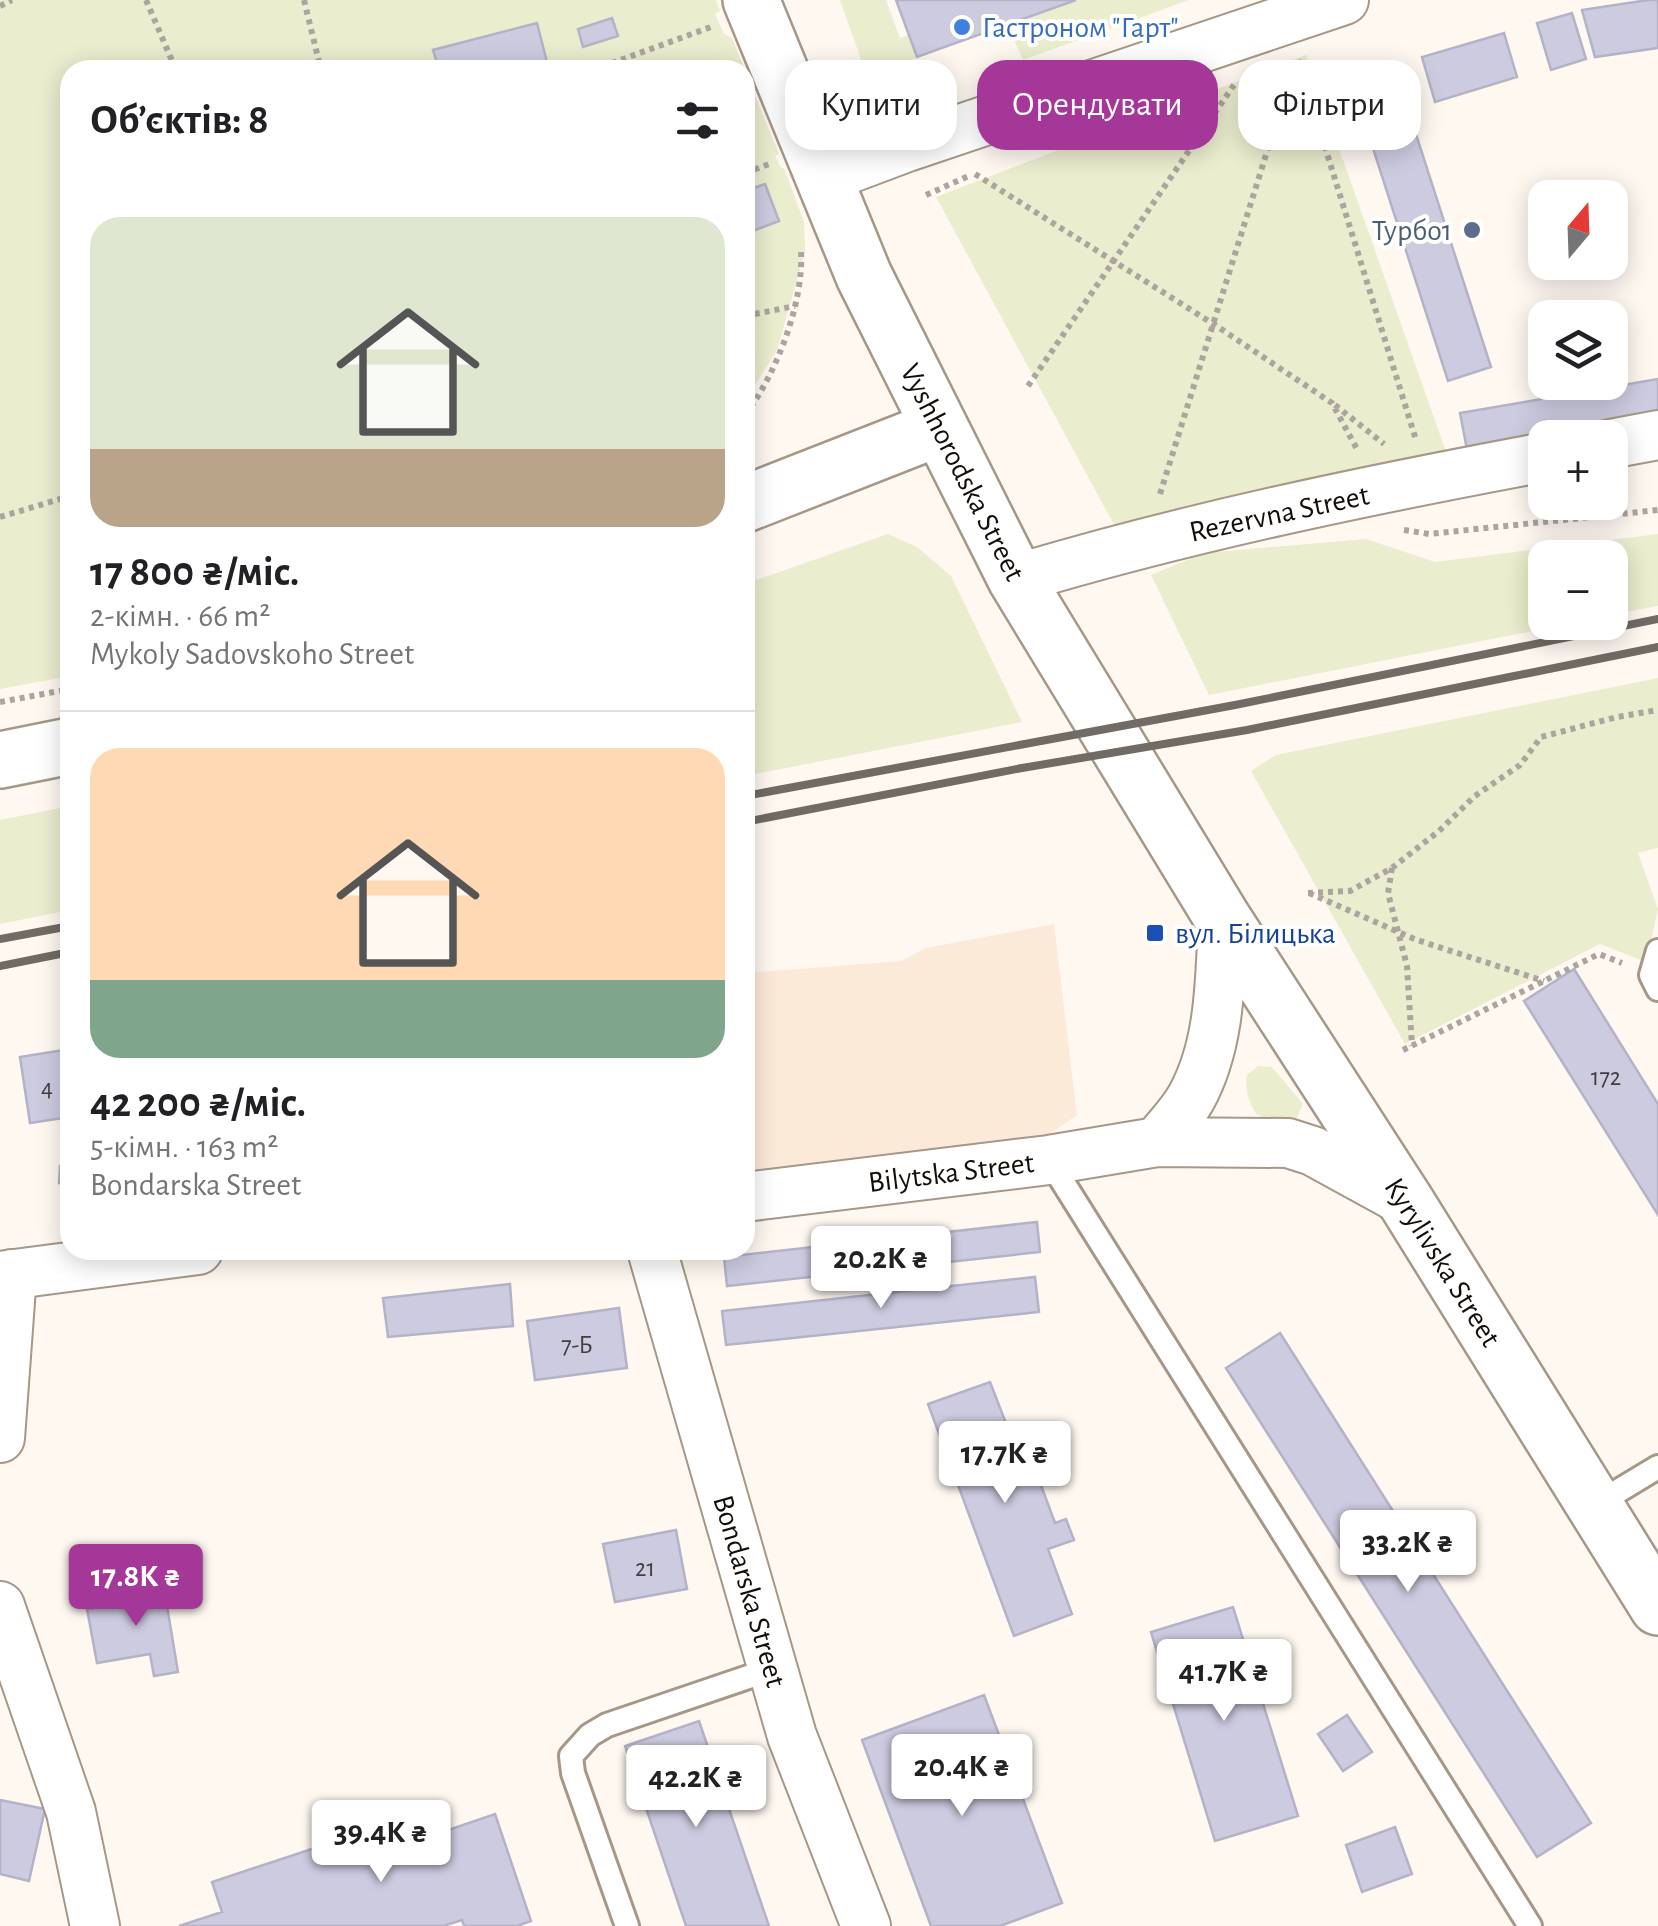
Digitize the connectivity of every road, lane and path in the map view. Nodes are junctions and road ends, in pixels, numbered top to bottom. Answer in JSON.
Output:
{"nodes":[{"id":1,"x":12,"y":0,"type":"edge"},
{"id":2,"x":146,"y":0,"type":"edge"},
{"id":3,"x":304,"y":0,"type":"edge"},
{"id":4,"x":1344,"y":0,"type":"edge"},
{"id":5,"x":0,"y":6,"type":"edge"},
{"id":6,"x":734,"y":12,"type":"edge"},
{"id":7,"x":172,"y":60,"type":"edge"},
{"id":8,"x":319,"y":60,"type":"edge"},
{"id":9,"x":617,"y":60,"type":"edge"},
{"id":10,"x":753,"y":60,"type":"edge"},
{"id":11,"x":755,"y":64,"type":"edge"},
{"id":12,"x":1238,"y":79,"type":"edge"},
{"id":13,"x":798,"y":171,"type":"junction"},
{"id":14,"x":755,"y":173,"type":"edge"},
{"id":15,"x":975,"y":174,"type":"dead end"},
{"id":16,"x":1113,"y":261,"type":"junction"},
{"id":17,"x":755,"y":314,"type":"edge"},
{"id":18,"x":1215,"y":325,"type":"junction"},
{"id":19,"x":1028,"y":386,"type":"dead end"},
{"id":20,"x":755,"y":402,"type":"edge"},
{"id":21,"x":939,"y":428,"type":"junction"},
{"id":22,"x":1658,"y":435,"type":"edge"},
{"id":23,"x":1628,"y":441,"type":"edge"},
{"id":24,"x":1528,"y":460,"type":"edge"},
{"id":25,"x":1428,"y":479,"type":"junction"},
{"id":26,"x":60,"y":499,"type":"edge"},
{"id":27,"x":755,"y":500,"type":"edge"},
{"id":28,"x":1386,"y":510,"type":"junction"},
{"id":29,"x":1658,"y":510,"type":"edge"},
{"id":30,"x":0,"y":517,"type":"edge"},
{"id":31,"x":1145,"y":542,"type":"junction"},
{"id":32,"x":1016,"y":579,"type":"junction"},
{"id":33,"x":60,"y":691,"type":"edge"},
{"id":34,"x":0,"y":702,"type":"edge"},
{"id":35,"x":1658,"y":710,"type":"edge"},
{"id":36,"x":60,"y":748,"type":"edge"},
{"id":37,"x":0,"y":760,"type":"edge"},
{"id":38,"x":1392,"y":868,"type":"junction"},
{"id":39,"x":1222,"y":919,"type":"junction"},
{"id":40,"x":1397,"y":932,"type":"junction"},
{"id":41,"x":1658,"y":951,"type":"edge"},
{"id":42,"x":1544,"y":981,"type":"junction"},
{"id":43,"x":1654,"y":982,"type":"edge"},
{"id":44,"x":1412,"y":1046,"type":"junction"},
{"id":45,"x":1403,"y":1050,"type":"dead end"},
{"id":46,"x":1157,"y":1142,"type":"junction"},
{"id":47,"x":1048,"y":1160,"type":"junction"},
{"id":48,"x":755,"y":1197,"type":"edge"},
{"id":49,"x":1406,"y":1202,"type":"junction"},
{"id":50,"x":121,"y":1260,"type":"edge"},
{"id":51,"x":655,"y":1260,"type":"edge"},
{"id":52,"x":6,"y":1275,"type":"edge"},
{"id":53,"x":0,"y":1438,"type":"edge"},
{"id":54,"x":1658,"y":1467,"type":"edge"},
{"id":55,"x":1595,"y":1506,"type":"junction"},
{"id":56,"x":0,"y":1606,"type":"edge"},
{"id":57,"x":1658,"y":1607,"type":"edge"},
{"id":58,"x":772,"y":1669,"type":"junction"},
{"id":59,"x":94,"y":1926,"type":"edge"},
{"id":60,"x":626,"y":1926,"type":"edge"},
{"id":61,"x":866,"y":1926,"type":"edge"},
{"id":62,"x":1530,"y":1926,"type":"edge"}],
"edges":[{"from":1,"to":5,"type":"path"},
{"from":2,"to":7,"type":"path"},
{"from":3,"to":8,"type":"path"},
{"from":4,"to":13,"type":"street"},
{"from":6,"to":9,"type":"path"},
{"from":6,"to":10,"type":"main road","name":"Vyshhorodska Street"},
{"from":11,"to":13,"type":"main road","name":"Vyshhorodska Street"},
{"from":12,"to":16,"type":"path"},
{"from":13,"to":14,"type":"path"},
{"from":13,"to":21,"type":"main road","name":"Vyshhorodska Street"},
{"from":15,"to":16,"type":"path"},
{"from":16,"to":18,"type":"path"},
{"from":16,"to":19,"type":"path"},
{"from":17,"to":20,"type":"path"},
{"from":18,"to":25,"type":"path"},
{"from":18,"to":28,"type":"path"},
{"from":18,"to":31,"type":"path"},
{"from":21,"to":27,"type":"main road"},
{"from":21,"to":32,"type":"main road","name":"Vyshhorodska Street"},
{"from":22,"to":23,"type":"street"},
{"from":24,"to":25,"type":"street","name":"Rezervna Street"},
{"from":25,"to":28,"type":"street","name":"Rezervna Street"},
{"from":26,"to":30,"type":"path"},
{"from":28,"to":29,"type":"path"},
{"from":28,"to":31,"type":"street","name":"Rezervna Street"},
{"from":31,"to":32,"type":"street","name":"Rezervna Street"},
{"from":32,"to":39,"type":"main road","name":"Vyshhorodska Street"},
{"from":33,"to":34,"type":"path"},
{"from":35,"to":38,"type":"path"},
{"from":36,"to":37,"type":"main road"},
{"from":38,"to":40,"type":"path"},
{"from":38,"to":40,"type":"path"},
{"from":39,"to":46,"type":"street"},
{"from":39,"to":49,"type":"main road","name":"Kyrylivska Street"},
{"from":40,"to":42,"type":"path"},
{"from":40,"to":44,"type":"path"},
{"from":41,"to":43,"type":"lane"},
{"from":42,"to":43,"type":"path"},
{"from":42,"to":44,"type":"path"},
{"from":44,"to":45,"type":"path"},
{"from":46,"to":47,"type":"street","name":"Bilytska Street"},
{"from":46,"to":49,"type":"street","name":"Bilytska Street"},
{"from":47,"to":48,"type":"street","name":"Bilytska Street"},
{"from":47,"to":62,"type":"lane"},
{"from":49,"to":55,"type":"main road","name":"Kyrylivska Street"},
{"from":50,"to":52,"type":"street"},
{"from":51,"to":58,"type":"street","name":"Bondarska Street"},
{"from":52,"to":53,"type":"street"},
{"from":54,"to":55,"type":"lane"},
{"from":55,"to":57,"type":"main road","name":"Kyrylivska Street"},
{"from":56,"to":59,"type":"street"},
{"from":58,"to":60,"type":"lane"},
{"from":58,"to":61,"type":"street","name":"Bondarska Street"}]}
